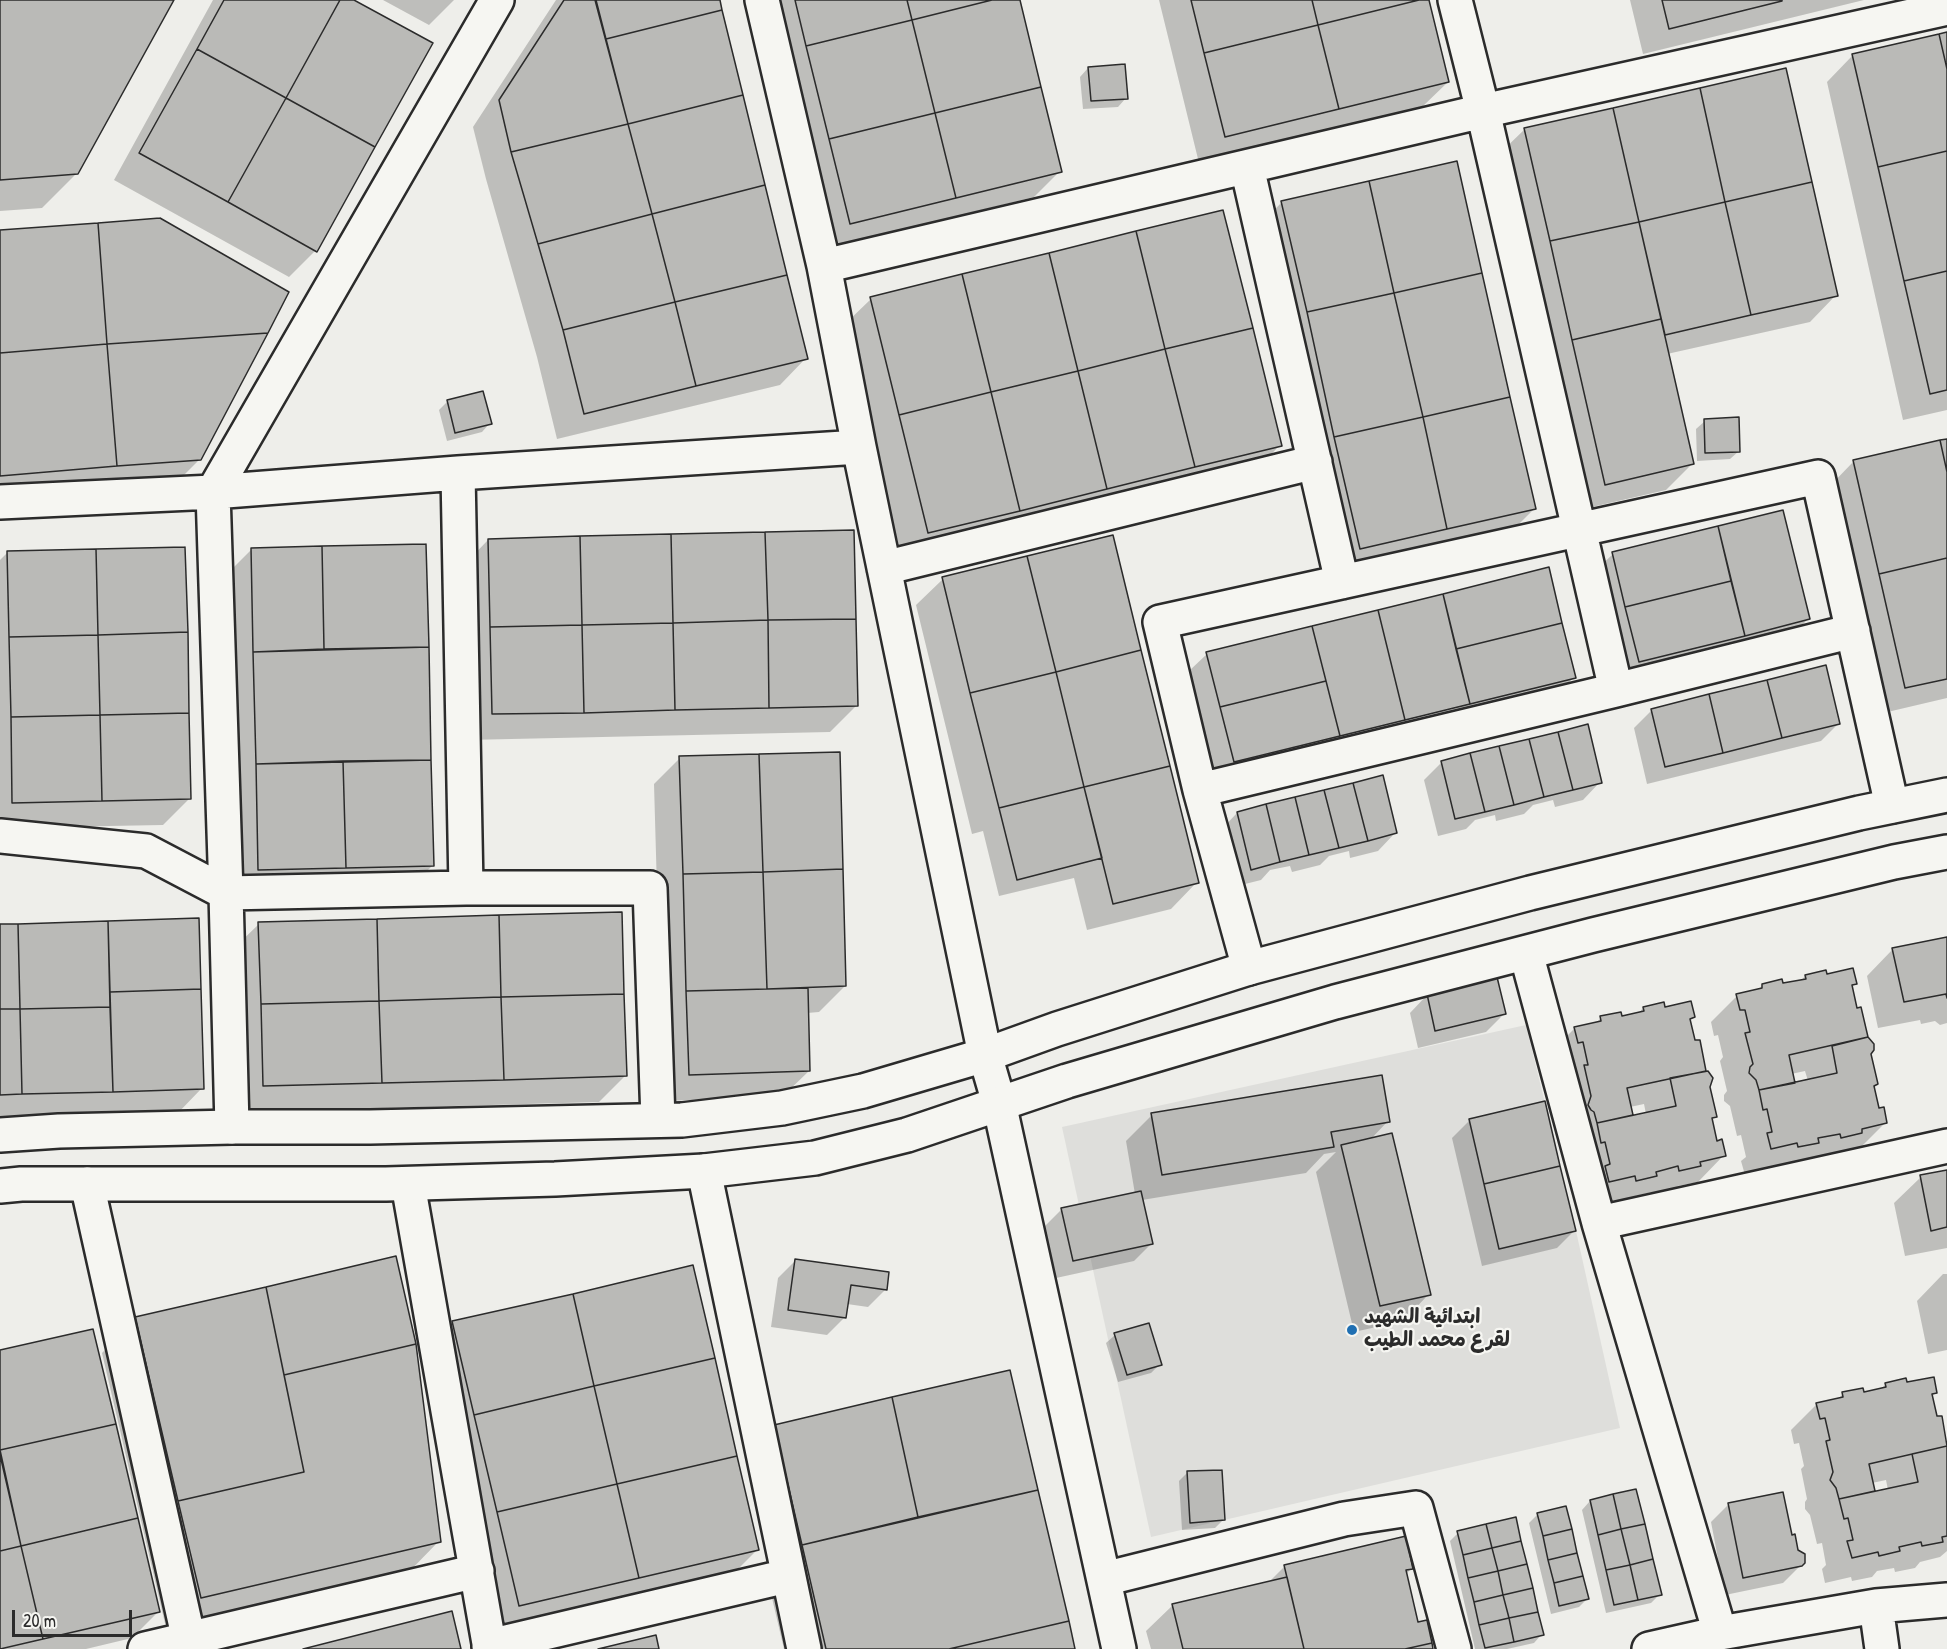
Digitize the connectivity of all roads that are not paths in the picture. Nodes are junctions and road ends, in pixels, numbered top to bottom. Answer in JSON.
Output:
{"nodes":[{"id":1,"x":497,"y":0,"type":"edge"},
{"id":2,"x":762,"y":0,"type":"edge"},
{"id":3,"x":1455,"y":0,"type":"edge"},
{"id":4,"x":1947,"y":8,"type":"edge"},
{"id":5,"x":1484,"y":111,"type":"junction"},
{"id":6,"x":1247,"y":167,"type":"junction"},
{"id":7,"x":824,"y":266,"type":"junction"},
{"id":8,"x":859,"y":447,"type":"junction"},
{"id":9,"x":1315,"y":462,"type":"junction"},
{"id":10,"x":458,"y":473,"type":"junction"},
{"id":11,"x":213,"y":492,"type":"junction"},
{"id":12,"x":0,"y":502,"type":"edge"},
{"id":13,"x":1578,"y":530,"type":"junction"},
{"id":14,"x":884,"y":568,"type":"junction"},
{"id":15,"x":1342,"y":582,"type":"junction"},
{"id":16,"x":1853,"y":631,"type":"junction"},
{"id":17,"x":1616,"y":690,"type":"junction"},
{"id":18,"x":1200,"y":789,"type":"junction"},
{"id":19,"x":1947,"y":795,"type":"edge"},
{"id":20,"x":1892,"y":806,"type":"junction"},
{"id":21,"x":0,"y":836,"type":"edge"},
{"id":22,"x":1947,"y":852,"type":"edge"},
{"id":23,"x":466,"y":888,"type":"junction"},
{"id":24,"x":226,"y":893,"type":"junction"},
{"id":25,"x":1526,"y":953,"type":"junction"},
{"id":26,"x":1250,"y":968,"type":"junction"},
{"id":27,"x":985,"y":1055,"type":"junction"},
{"id":28,"x":999,"y":1103,"type":"junction"},
{"id":29,"x":658,"y":1120,"type":"junction"},
{"id":30,"x":232,"y":1127,"type":"junction"},
{"id":31,"x":0,"y":1135,"type":"edge"},
{"id":32,"x":1947,"y":1146,"type":"edge"},
{"id":33,"x":704,"y":1171,"type":"junction"},
{"id":34,"x":87,"y":1184,"type":"junction"},
{"id":35,"x":408,"y":1184,"type":"junction"},
{"id":36,"x":0,"y":1186,"type":"edge"},
{"id":37,"x":1599,"y":1223,"type":"junction"},
{"id":38,"x":477,"y":1571,"type":"junction"},
{"id":39,"x":787,"y":1576,"type":"junction"},
{"id":40,"x":1104,"y":1579,"type":"junction"},
{"id":41,"x":1947,"y":1600,"type":"edge"},
{"id":42,"x":1876,"y":1606,"type":"junction"},
{"id":43,"x":1720,"y":1633,"type":"junction"},
{"id":44,"x":190,"y":1644,"type":"edge"},
{"id":45,"x":490,"y":1647,"type":"edge"},
{"id":46,"x":145,"y":1649,"type":"edge"},
{"id":47,"x":804,"y":1649,"type":"edge"},
{"id":48,"x":1119,"y":1649,"type":"edge"},
{"id":49,"x":1454,"y":1649,"type":"edge"},
{"id":50,"x":1648,"y":1649,"type":"edge"},
{"id":51,"x":1882,"y":1649,"type":"edge"}],
"edges":[{"from":1,"to":11,"type":"street"},
{"from":2,"to":7,"type":"street"},
{"from":3,"to":5,"type":"street"},
{"from":4,"to":5,"type":"street"},
{"from":5,"to":6,"type":"street"},
{"from":5,"to":13,"type":"street"},
{"from":6,"to":7,"type":"street"},
{"from":6,"to":9,"type":"street"},
{"from":7,"to":8,"type":"street"},
{"from":8,"to":10,"type":"street"},
{"from":8,"to":14,"type":"street"},
{"from":9,"to":14,"type":"street"},
{"from":9,"to":15,"type":"street"},
{"from":10,"to":11,"type":"street"},
{"from":10,"to":23,"type":"street"},
{"from":11,"to":12,"type":"street"},
{"from":11,"to":24,"type":"street"},
{"from":13,"to":15,"type":"street"},
{"from":13,"to":16,"type":"street"},
{"from":13,"to":17,"type":"street"},
{"from":14,"to":27,"type":"street"},
{"from":15,"to":18,"type":"street"},
{"from":16,"to":17,"type":"street"},
{"from":16,"to":20,"type":"street"},
{"from":17,"to":18,"type":"street"},
{"from":18,"to":26,"type":"street"},
{"from":19,"to":20,"type":"street"},
{"from":20,"to":26,"type":"street"},
{"from":21,"to":24,"type":"street"},
{"from":22,"to":25,"type":"street"},
{"from":23,"to":24,"type":"street"},
{"from":23,"to":29,"type":"street"},
{"from":24,"to":30,"type":"street"},
{"from":25,"to":28,"type":"street"},
{"from":25,"to":37,"type":"street"},
{"from":26,"to":27,"type":"street"},
{"from":27,"to":28,"type":"street"},
{"from":27,"to":29,"type":"street"},
{"from":28,"to":33,"type":"street"},
{"from":28,"to":40,"type":"street"},
{"from":29,"to":30,"type":"street"},
{"from":30,"to":31,"type":"street"},
{"from":32,"to":37,"type":"street"},
{"from":33,"to":35,"type":"street"},
{"from":33,"to":39,"type":"street"},
{"from":34,"to":35,"type":"street"},
{"from":34,"to":36,"type":"street"},
{"from":34,"to":44,"type":"street"},
{"from":35,"to":38,"type":"street"},
{"from":37,"to":43,"type":"street"},
{"from":38,"to":44,"type":"street"},
{"from":38,"to":45,"type":"street"},
{"from":39,"to":45,"type":"street"},
{"from":39,"to":47,"type":"street"},
{"from":40,"to":48,"type":"street"},
{"from":40,"to":49,"type":"street"},
{"from":41,"to":42,"type":"street"},
{"from":42,"to":43,"type":"street"},
{"from":42,"to":51,"type":"street"},
{"from":43,"to":50,"type":"street"},
{"from":44,"to":46,"type":"street"}]}
